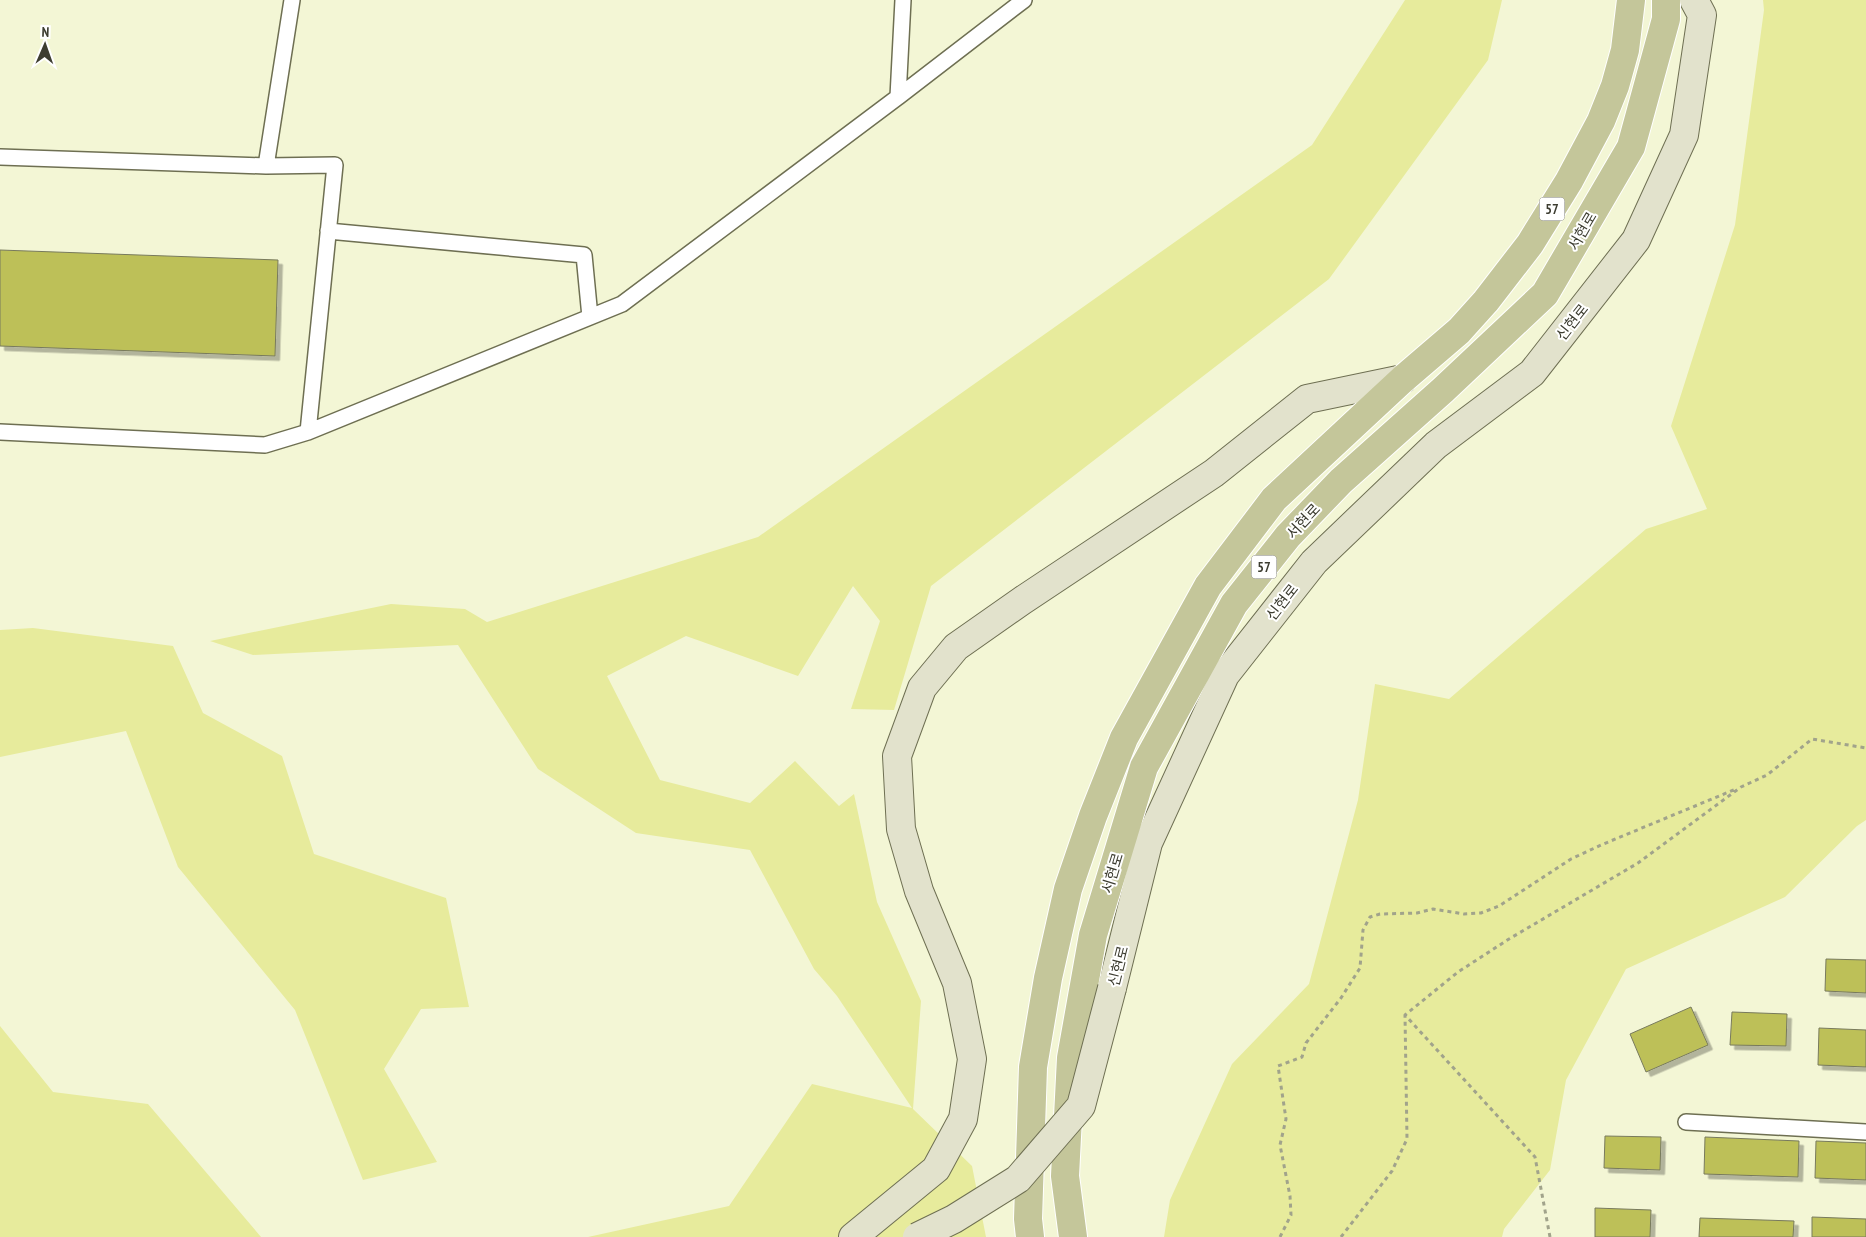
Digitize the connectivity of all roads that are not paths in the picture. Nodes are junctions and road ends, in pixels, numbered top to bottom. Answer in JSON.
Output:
{"nodes":[{"id":1,"x":292,"y":0,"type":"edge"},
{"id":2,"x":903,"y":0,"type":"edge"},
{"id":3,"x":1024,"y":0,"type":"edge"},
{"id":4,"x":1630,"y":0,"type":"edge"},
{"id":5,"x":1666,"y":0,"type":"edge"},
{"id":6,"x":1694,"y":0,"type":"edge"},
{"id":7,"x":898,"y":98,"type":"junction"},
{"id":8,"x":0,"y":157,"type":"edge"},
{"id":9,"x":266,"y":166,"type":"junction"},
{"id":10,"x":328,"y":231,"type":"junction"},
{"id":11,"x":590,"y":317,"type":"junction"},
{"id":12,"x":1403,"y":379,"type":"junction"},
{"id":13,"x":0,"y":432,"type":"edge"},
{"id":14,"x":308,"y":432,"type":"junction"},
{"id":15,"x":1686,"y":1122,"type":"dead end"},
{"id":16,"x":1866,"y":1132,"type":"edge"},
{"id":17,"x":853,"y":1237,"type":"edge"},
{"id":18,"x":917,"y":1237,"type":"edge"},
{"id":19,"x":1030,"y":1237,"type":"edge"},
{"id":20,"x":1073,"y":1237,"type":"edge"}],
"edges":[{"from":1,"to":9,"type":"lane"},
{"from":2,"to":7,"type":"lane"},
{"from":3,"to":7,"type":"lane"},
{"from":4,"to":12,"type":"main road","number":"57"},
{"from":5,"to":20,"type":"main road","name":"서현로","number":"57"},
{"from":6,"to":18,"type":"main road","name":"신현로","bridge":true},
{"from":7,"to":11,"type":"lane"},
{"from":8,"to":9,"type":"lane"},
{"from":9,"to":10,"type":"lane"},
{"from":10,"to":11,"type":"lane"},
{"from":10,"to":14,"type":"lane"},
{"from":11,"to":14,"type":"lane"},
{"from":12,"to":17,"type":"main road"},
{"from":12,"to":19,"type":"main road","number":"57"},
{"from":13,"to":14,"type":"lane"},
{"from":15,"to":16,"type":"lane"}]}
